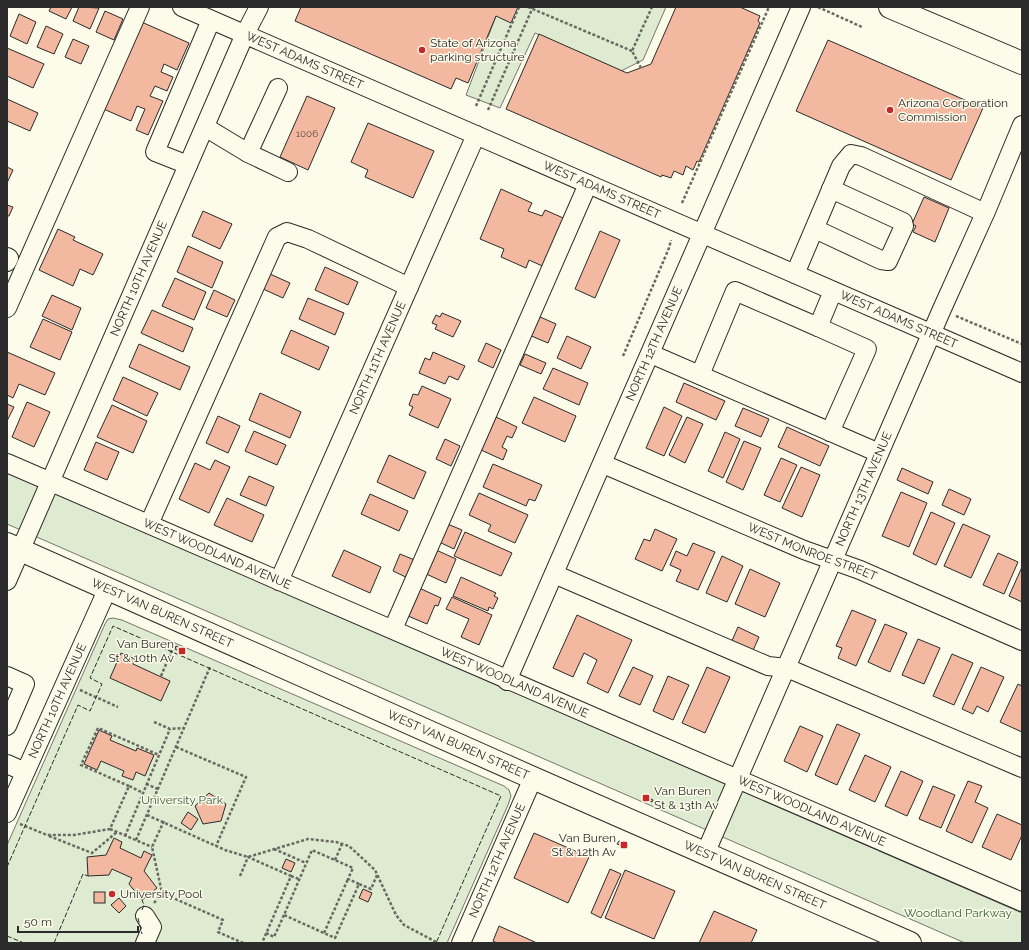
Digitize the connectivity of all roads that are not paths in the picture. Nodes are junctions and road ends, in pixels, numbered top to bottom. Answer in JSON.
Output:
{"nodes":[{"id":1,"x":140,"y":7,"type":"edge"},
{"id":2,"x":182,"y":7,"type":"edge"},
{"id":3,"x":259,"y":7,"type":"edge"},
{"id":4,"x":801,"y":7,"type":"edge"},
{"id":5,"x":890,"y":7,"type":"edge"},
{"id":6,"x":212,"y":20,"type":"junction"},
{"id":7,"x":245,"y":34,"type":"junction"},
{"id":8,"x":1022,"y":64,"type":"edge"},
{"id":9,"x":278,"y":88,"type":"dead end"},
{"id":10,"x":1022,"y":125,"type":"edge"},
{"id":11,"x":205,"y":127,"type":"junction"},
{"id":12,"x":476,"y":135,"type":"junction"},
{"id":13,"x":248,"y":154,"type":"junction"},
{"id":14,"x":188,"y":165,"type":"junction"},
{"id":15,"x":288,"y":172,"type":"dead end"},
{"id":16,"x":588,"y":184,"type":"junction"},
{"id":17,"x":831,"y":189,"type":"junction"},
{"id":18,"x":986,"y":212,"type":"junction"},
{"id":19,"x":815,"y":229,"type":"junction"},
{"id":20,"x":702,"y":234,"type":"junction"},
{"id":21,"x":7,"y":257,"type":"edge"},
{"id":22,"x":7,"y":262,"type":"edge"},
{"id":23,"x":795,"y":274,"type":"junction"},
{"id":24,"x":409,"y":287,"type":"junction"},
{"id":25,"x":833,"y":291,"type":"junction"},
{"id":26,"x":7,"y":308,"type":"edge"},
{"id":27,"x":818,"y":327,"type":"junction"},
{"id":28,"x":932,"y":334,"type":"junction"},
{"id":29,"x":651,"y":354,"type":"junction"},
{"id":30,"x":1022,"y":373,"type":"edge"},
{"id":31,"x":700,"y":375,"type":"junction"},
{"id":32,"x":830,"y":432,"type":"junction"},
{"id":33,"x":879,"y":453,"type":"junction"},
{"id":34,"x":7,"y":463,"type":"edge"},
{"id":35,"x":603,"y":464,"type":"junction"},
{"id":36,"x":50,"y":481,"type":"junction"},
{"id":37,"x":149,"y":524,"type":"junction"},
{"id":38,"x":14,"y":547,"type":"edge"},
{"id":39,"x":833,"y":560,"type":"junction"},
{"id":40,"x":554,"y":574,"type":"junction"},
{"id":41,"x":7,"y":580,"type":"edge"},
{"id":42,"x":279,"y":581,"type":"junction"},
{"id":43,"x":108,"y":588,"type":"junction"},
{"id":44,"x":393,"y":629,"type":"junction"},
{"id":45,"x":1022,"y":641,"type":"edge"},
{"id":46,"x":787,"y":668,"type":"junction"},
{"id":47,"x":7,"y":676,"type":"edge"},
{"id":48,"x":507,"y":681,"type":"junction"},
{"id":49,"x":7,"y":726,"type":"edge"},
{"id":50,"x":7,"y":764,"type":"edge"},
{"id":51,"x":1022,"y":768,"type":"edge"},
{"id":52,"x":25,"y":772,"type":"junction"},
{"id":53,"x":533,"y":778,"type":"junction"},
{"id":54,"x":737,"y":779,"type":"junction"},
{"id":55,"x":14,"y":818,"type":"edge"},
{"id":56,"x":705,"y":854,"type":"junction"},
{"id":57,"x":1022,"y":902,"type":"edge"},
{"id":58,"x":145,"y":916,"type":"dead end"},
{"id":59,"x":907,"y":942,"type":"edge"},
{"id":60,"x":145,"y":943,"type":"edge"},
{"id":61,"x":461,"y":943,"type":"edge"}],
"edges":[{"from":1,"to":26,"type":"street"},
{"from":2,"to":6,"type":"street","name":"WEST ADAMS STREET"},
{"from":3,"to":7,"type":"street","name":"NORTH 10TH AVENUE"},
{"from":4,"to":20,"type":"street","name":"NORTH 12TH AVENUE"},
{"from":5,"to":8,"type":"main road"},
{"from":6,"to":7,"type":"street","name":"WEST ADAMS STREET"},
{"from":6,"to":14,"type":"street"},
{"from":7,"to":11,"type":"street","name":"NORTH 10TH AVENUE"},
{"from":7,"to":12,"type":"street","name":"WEST ADAMS STREET"},
{"from":9,"to":13,"type":"street"},
{"from":10,"to":18,"type":"street","name":"NORTH 13TH AVENUE"},
{"from":11,"to":13,"type":"street"},
{"from":11,"to":14,"type":"street","name":"NORTH 10TH AVENUE"},
{"from":12,"to":16,"type":"street","name":"WEST ADAMS STREET"},
{"from":12,"to":24,"type":"street","name":"NORTH 11TH AVENUE"},
{"from":13,"to":15,"type":"street"},
{"from":14,"to":36,"type":"street","name":"NORTH 10TH AVENUE"},
{"from":16,"to":20,"type":"street","name":"WEST ADAMS STREET"},
{"from":16,"to":44,"type":"street"},
{"from":17,"to":18,"type":"street"},
{"from":17,"to":19,"type":"street"},
{"from":17,"to":19,"type":"street"},
{"from":18,"to":28,"type":"street","name":"NORTH 13TH AVENUE"},
{"from":19,"to":23,"type":"street"},
{"from":20,"to":23,"type":"street","name":"WEST ADAMS STREET"},
{"from":20,"to":29,"type":"street","name":"NORTH 12TH AVENUE"},
{"from":21,"to":22,"type":"street"},
{"from":23,"to":25,"type":"street","name":"WEST ADAMS STREET"},
{"from":24,"to":37,"type":"street"},
{"from":24,"to":42,"type":"street","name":"NORTH 11TH AVENUE"},
{"from":25,"to":27,"type":"street"},
{"from":25,"to":28,"type":"street","name":"WEST ADAMS STREET"},
{"from":27,"to":31,"type":"street"},
{"from":27,"to":32,"type":"street"},
{"from":28,"to":30,"type":"street","name":"WEST ADAMS STREET"},
{"from":28,"to":33,"type":"street","name":"NORTH 13TH AVENUE"},
{"from":29,"to":31,"type":"street"},
{"from":29,"to":35,"type":"street","name":"NORTH 12TH AVENUE"},
{"from":31,"to":32,"type":"street"},
{"from":32,"to":33,"type":"street"},
{"from":33,"to":39,"type":"street","name":"NORTH 13TH AVENUE"},
{"from":34,"to":36,"type":"street","name":"WEST WOODLAND AVENUE"},
{"from":35,"to":39,"type":"street","name":"WEST MONROE STREET"},
{"from":35,"to":40,"type":"street","name":"NORTH 12TH AVENUE"},
{"from":36,"to":37,"type":"street","name":"WEST WOODLAND AVENUE"},
{"from":36,"to":38,"type":"street","name":"NORTH 10TH AVENUE"},
{"from":37,"to":42,"type":"street","name":"WEST WOODLAND AVENUE"},
{"from":38,"to":41,"type":"street","name":"NORTH 10TH AVENUE"},
{"from":38,"to":43,"type":"main road","name":"WEST VAN BUREN STREET"},
{"from":39,"to":45,"type":"street","name":"WEST MONROE STREET"},
{"from":39,"to":46,"type":"street","name":"NORTH 13TH AVENUE"},
{"from":40,"to":46,"type":"street"},
{"from":40,"to":48,"type":"street","name":"NORTH 12TH AVENUE"},
{"from":42,"to":44,"type":"street","name":"WEST WOODLAND AVENUE"},
{"from":43,"to":52,"type":"street","name":"NORTH 10TH AVENUE"},
{"from":43,"to":53,"type":"main road","name":"WEST VAN BUREN STREET"},
{"from":44,"to":48,"type":"street","name":"WEST WOODLAND AVENUE"},
{"from":46,"to":51,"type":"street"},
{"from":46,"to":54,"type":"street","name":"NORTH 13TH AVENUE"},
{"from":47,"to":49,"type":"street"},
{"from":48,"to":54,"type":"street","name":"WEST WOODLAND AVENUE"},
{"from":50,"to":52,"type":"street"},
{"from":52,"to":55,"type":"street","name":"NORTH 10TH AVENUE"},
{"from":53,"to":56,"type":"main road","name":"WEST VAN BUREN STREET"},
{"from":53,"to":61,"type":"street","name":"NORTH 12TH AVENUE"},
{"from":54,"to":56,"type":"street","name":"NORTH 13TH AVENUE"},
{"from":54,"to":57,"type":"street","name":"WEST WOODLAND AVENUE"},
{"from":56,"to":59,"type":"main road","name":"WEST VAN BUREN STREET"},
{"from":58,"to":60,"type":"street"}]}
